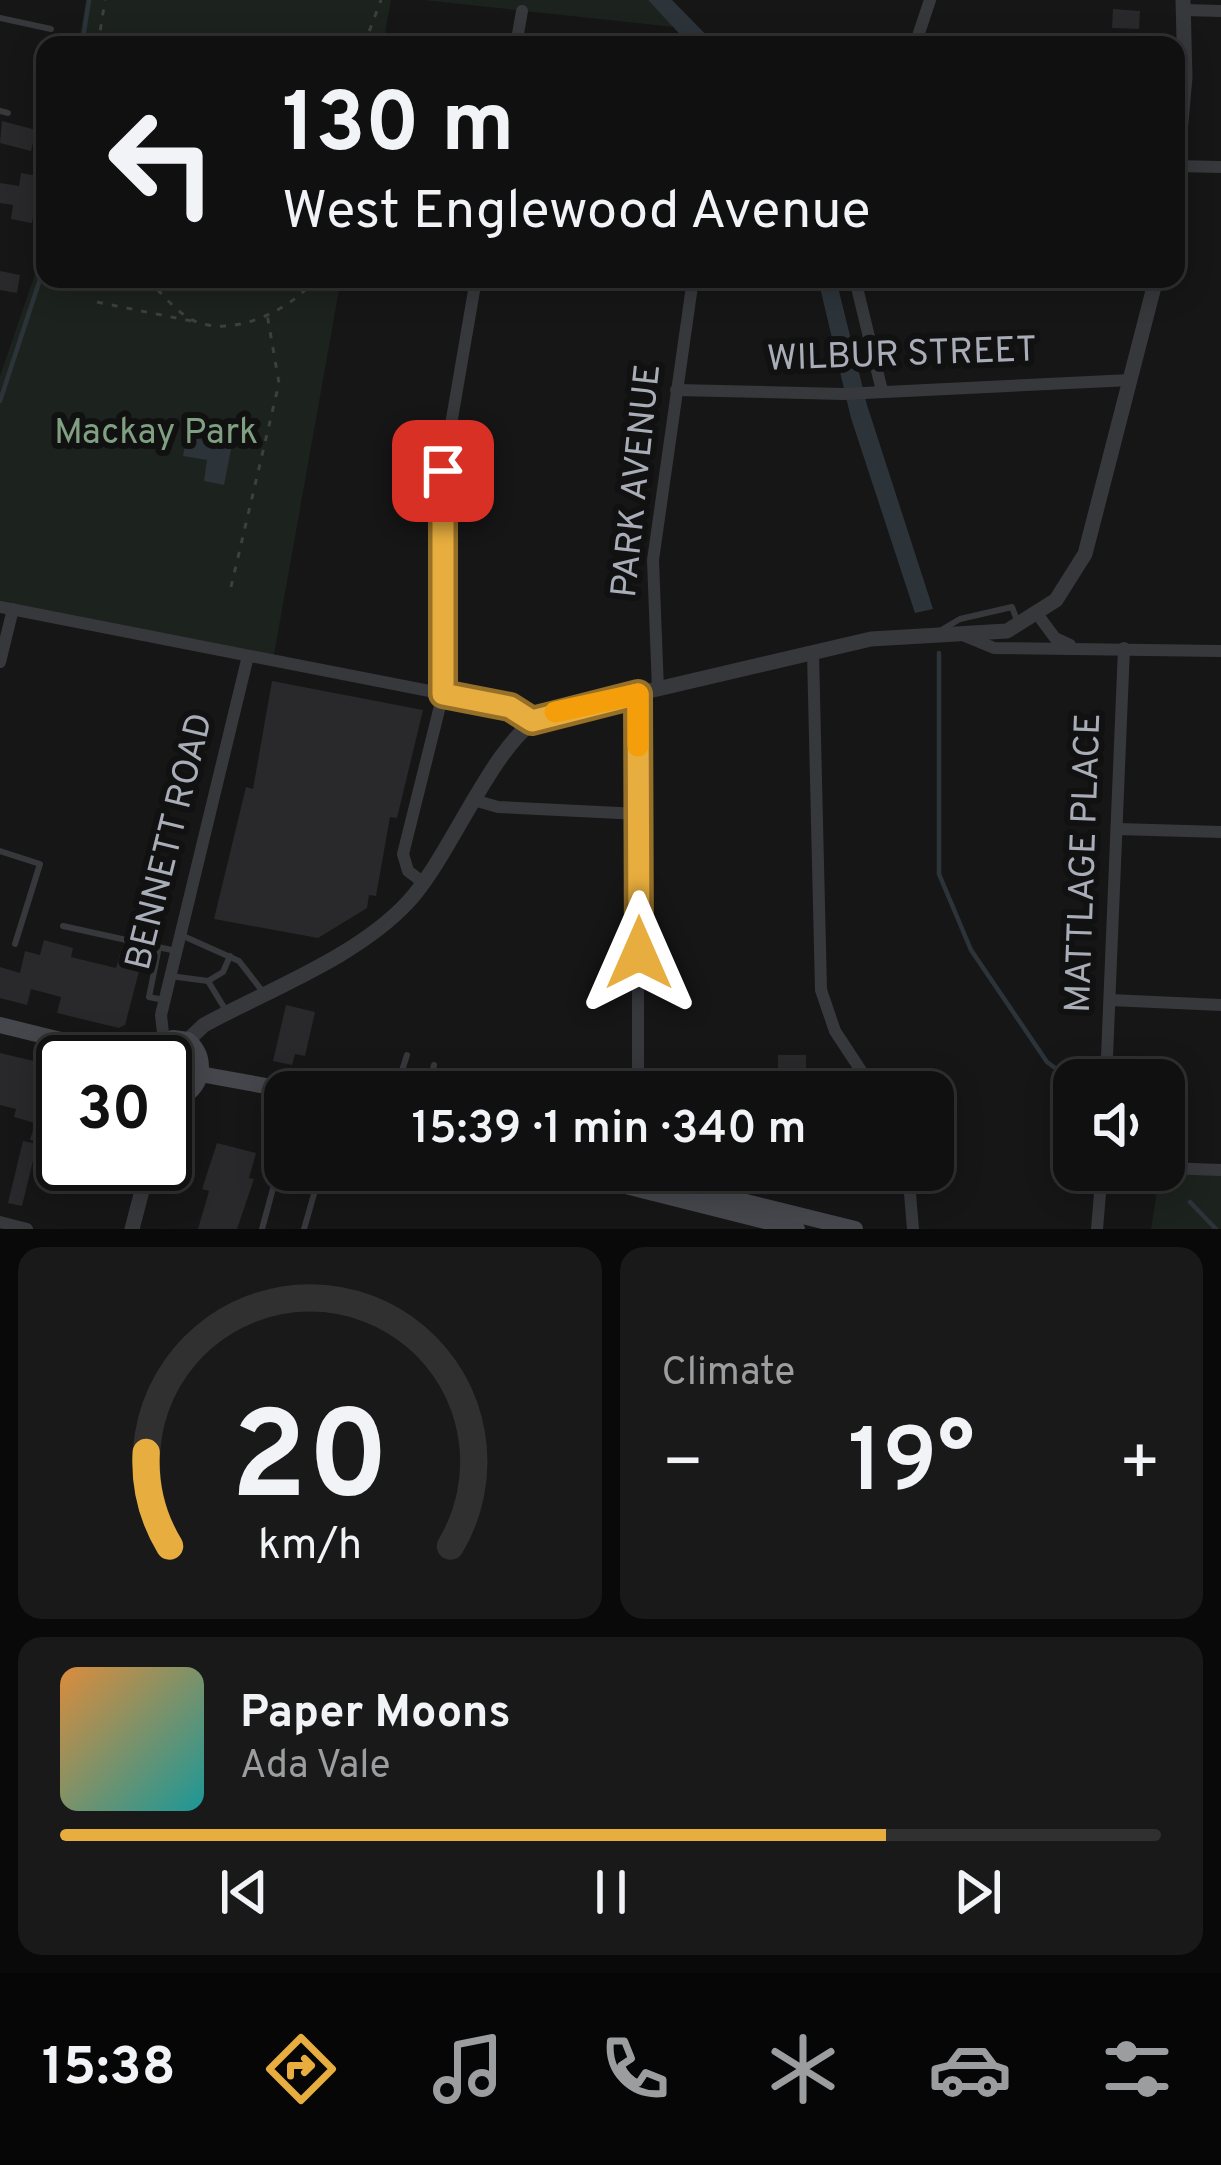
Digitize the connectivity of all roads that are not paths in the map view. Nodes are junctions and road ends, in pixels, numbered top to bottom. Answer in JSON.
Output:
{"nodes":[{"id":1,"x":930,"y":0,"type":"edge"},
{"id":2,"x":1183,"y":5,"type":"edge"},
{"id":3,"x":522,"y":11,"type":"dead end"},
{"id":4,"x":1221,"y":11,"type":"edge"},
{"id":5,"x":0,"y":18,"type":"edge"},
{"id":6,"x":51,"y":29,"type":"dead end"},
{"id":7,"x":518,"y":36,"type":"edge"},
{"id":8,"x":918,"y":36,"type":"dead end"},
{"id":9,"x":1182,"y":36,"type":"edge"},
{"id":10,"x":1185,"y":166,"type":"edge"},
{"id":11,"x":1221,"y":167,"type":"edge"},
{"id":12,"x":474,"y":288,"type":"edge"},
{"id":13,"x":692,"y":288,"type":"edge"},
{"id":14,"x":857,"y":288,"type":"edge"},
{"id":15,"x":1154,"y":288,"type":"edge"},
{"id":16,"x":1131,"y":380,"type":"junction"},
{"id":17,"x":676,"y":390,"type":"junction"},
{"id":18,"x":880,"y":391,"type":"junction"},
{"id":19,"x":7,"y":608,"type":"edge"},
{"id":20,"x":1038,"y":615,"type":"junction"},
{"id":21,"x":1019,"y":626,"type":"junction"},
{"id":22,"x":932,"y":635,"type":"junction"},
{"id":23,"x":965,"y":636,"type":"junction"},
{"id":24,"x":1072,"y":646,"type":"junction"},
{"id":25,"x":1124,"y":647,"type":"junction"},
{"id":26,"x":1221,"y":651,"type":"edge"},
{"id":27,"x":813,"y":653,"type":"junction"},
{"id":28,"x":248,"y":656,"type":"junction"},
{"id":29,"x":0,"y":662,"type":"edge"},
{"id":30,"x":658,"y":690,"type":"junction"},
{"id":31,"x":443,"y":694,"type":"junction"},
{"id":32,"x":638,"y":694,"type":"junction"},
{"id":33,"x":532,"y":721,"type":"junction"},
{"id":34,"x":476,"y":801,"type":"junction"},
{"id":35,"x":639,"y":814,"type":"junction"},
{"id":36,"x":1118,"y":829,"type":"junction"},
{"id":37,"x":1221,"y":832,"type":"edge"},
{"id":38,"x":0,"y":851,"type":"edge"},
{"id":39,"x":424,"y":884,"type":"junction"},
{"id":40,"x":63,"y":926,"type":"dead end"},
{"id":41,"x":179,"y":935,"type":"junction"},
{"id":42,"x":15,"y":944,"type":"dead end"},
{"id":43,"x":159,"y":947,"type":"junction"},
{"id":44,"x":176,"y":951,"type":"junction"},
{"id":45,"x":230,"y":956,"type":"junction"},
{"id":46,"x":170,"y":976,"type":"junction"},
{"id":47,"x":208,"y":982,"type":"junction"},
{"id":48,"x":263,"y":992,"type":"junction"},
{"id":49,"x":164,"y":1000,"type":"junction"},
{"id":50,"x":1110,"y":1000,"type":"junction"},
{"id":51,"x":1221,"y":1005,"type":"edge"},
{"id":52,"x":227,"y":1012,"type":"junction"},
{"id":53,"x":0,"y":1025,"type":"edge"},
{"id":54,"x":41,"y":1035,"type":"edge"},
{"id":55,"x":163,"y":1035,"type":"edge"},
{"id":56,"x":192,"y":1037,"type":"edge"},
{"id":57,"x":192,"y":1045,"type":"edge"},
{"id":58,"x":407,"y":1055,"type":"dead end"},
{"id":59,"x":1107,"y":1059,"type":"edge"},
{"id":60,"x":434,"y":1065,"type":"dead end"},
{"id":61,"x":402,"y":1071,"type":"edge"},
{"id":62,"x":433,"y":1071,"type":"edge"},
{"id":63,"x":638,"y":1071,"type":"edge"},
{"id":64,"x":861,"y":1071,"type":"edge"},
{"id":65,"x":200,"y":1074,"type":"junction"},
{"id":66,"x":192,"y":1089,"type":"edge"},
{"id":67,"x":264,"y":1089,"type":"edge"},
{"id":68,"x":1185,"y":1169,"type":"edge"},
{"id":69,"x":1221,"y":1170,"type":"edge"},
{"id":70,"x":142,"y":1191,"type":"edge"},
{"id":71,"x":677,"y":1191,"type":"edge"},
{"id":72,"x":692,"y":1191,"type":"edge"},
{"id":73,"x":910,"y":1191,"type":"edge"},
{"id":74,"x":1100,"y":1191,"type":"edge"},
{"id":75,"x":0,"y":1222,"type":"edge"},
{"id":76,"x":27,"y":1229,"type":"edge"},
{"id":77,"x":132,"y":1229,"type":"edge"},
{"id":78,"x":262,"y":1229,"type":"edge"},
{"id":79,"x":304,"y":1229,"type":"edge"},
{"id":80,"x":797,"y":1229,"type":"edge"},
{"id":81,"x":855,"y":1229,"type":"edge"},
{"id":82,"x":913,"y":1229,"type":"edge"},
{"id":83,"x":1097,"y":1229,"type":"edge"}],
"edges":[{"from":1,"to":8,"type":"street"},
{"from":2,"to":4,"type":"street"},
{"from":2,"to":9,"type":"street"},
{"from":3,"to":7,"type":"street"},
{"from":5,"to":6,"type":"lane"},
{"from":10,"to":11,"type":"street"},
{"from":12,"to":31,"type":"street"},
{"from":13,"to":17,"type":"street","name":"PARK AVENUE"},
{"from":14,"to":18,"type":"street"},
{"from":15,"to":16,"type":"street"},
{"from":16,"to":18,"type":"street","name":"WILBUR STREET"},
{"from":16,"to":20,"type":"street"},
{"from":17,"to":18,"type":"street","name":"WILBUR STREET"},
{"from":17,"to":30,"type":"street","name":"PARK AVENUE"},
{"from":19,"to":28,"type":"street"},
{"from":19,"to":29,"type":"street"},
{"from":20,"to":21,"type":"street"},
{"from":20,"to":24,"type":"street"},
{"from":21,"to":22,"type":"lane"},
{"from":21,"to":23,"type":"street"},
{"from":22,"to":23,"type":"street"},
{"from":22,"to":27,"type":"street"},
{"from":23,"to":24,"type":"street"},
{"from":24,"to":25,"type":"street"},
{"from":25,"to":26,"type":"street"},
{"from":25,"to":36,"type":"street","name":"MATTLAGE PLACE"},
{"from":27,"to":30,"type":"street"},
{"from":27,"to":64,"type":"street"},
{"from":28,"to":31,"type":"street"},
{"from":28,"to":41,"type":"street","name":"BENNETT ROAD"},
{"from":30,"to":32,"type":"street"},
{"from":31,"to":33,"type":"street"},
{"from":31,"to":39,"type":"street"},
{"from":32,"to":33,"type":"street"},
{"from":32,"to":35,"type":"street"},
{"from":33,"to":34,"type":"street"},
{"from":34,"to":35,"type":"street"},
{"from":34,"to":39,"type":"street"},
{"from":35,"to":63,"type":"street"},
{"from":36,"to":37,"type":"street"},
{"from":36,"to":50,"type":"street","name":"MATTLAGE PLACE"},
{"from":38,"to":42,"type":"lane"},
{"from":39,"to":48,"type":"street"},
{"from":40,"to":43,"type":"lane"},
{"from":41,"to":44,"type":"street","name":"BENNETT ROAD"},
{"from":41,"to":45,"type":"lane"},
{"from":43,"to":44,"type":"lane"},
{"from":43,"to":49,"type":"lane"},
{"from":44,"to":46,"type":"street","name":"BENNETT ROAD"},
{"from":45,"to":47,"type":"lane"},
{"from":45,"to":48,"type":"lane"},
{"from":46,"to":47,"type":"lane"},
{"from":46,"to":49,"type":"street","name":"BENNETT ROAD"},
{"from":47,"to":52,"type":"lane"},
{"from":48,"to":52,"type":"street"},
{"from":49,"to":55,"type":"street","name":"BENNETT ROAD"},
{"from":50,"to":51,"type":"street"},
{"from":50,"to":59,"type":"street","name":"MATTLAGE PLACE"},
{"from":52,"to":56,"type":"street"},
{"from":53,"to":54,"type":"main road"},
{"from":57,"to":65,"type":"main road"},
{"from":58,"to":61,"type":"lane"},
{"from":60,"to":62,"type":"lane"},
{"from":65,"to":66,"type":"main road"},
{"from":65,"to":67,"type":"main road"},
{"from":68,"to":69,"type":"street"},
{"from":70,"to":77,"type":"street"},
{"from":71,"to":80,"type":"main road"},
{"from":72,"to":81,"type":"main road"},
{"from":73,"to":82,"type":"street"},
{"from":74,"to":83,"type":"street"},
{"from":75,"to":76,"type":"street"},
{"from":78,"to":79,"type":"lane"}]}
